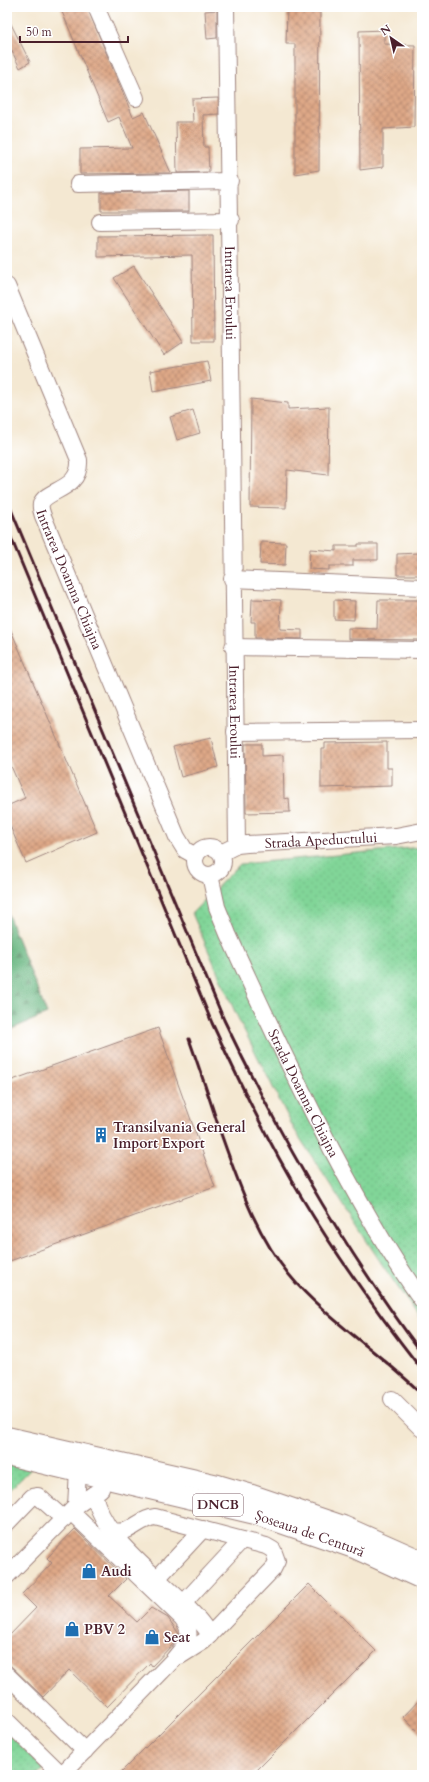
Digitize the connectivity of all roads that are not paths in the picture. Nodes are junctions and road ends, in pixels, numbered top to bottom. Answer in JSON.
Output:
{"nodes":[{"id":1,"x":96,"y":7,"type":"edge"},
{"id":2,"x":226,"y":7,"type":"edge"},
{"id":3,"x":136,"y":98,"type":"dead end"},
{"id":4,"x":230,"y":181,"type":"junction"},
{"id":5,"x":78,"y":184,"type":"dead end"},
{"id":6,"x":230,"y":220,"type":"junction"},
{"id":7,"x":100,"y":222,"type":"dead end"},
{"id":8,"x":7,"y":286,"type":"edge"},
{"id":9,"x":232,"y":579,"type":"junction"},
{"id":10,"x":422,"y":587,"type":"edge"},
{"id":11,"x":233,"y":647,"type":"junction"},
{"id":12,"x":422,"y":650,"type":"edge"},
{"id":13,"x":422,"y":730,"type":"edge"},
{"id":14,"x":235,"y":732,"type":"junction"},
{"id":15,"x":422,"y":831,"type":"edge"},
{"id":16,"x":237,"y":845,"type":"junction"},
{"id":17,"x":221,"y":853,"type":"junction"},
{"id":18,"x":196,"y":856,"type":"junction"},
{"id":19,"x":210,"y":875,"type":"junction"},
{"id":20,"x":422,"y":1300,"type":"edge"},
{"id":21,"x":392,"y":1399,"type":"dead end"},
{"id":22,"x":422,"y":1429,"type":"edge"},
{"id":23,"x":7,"y":1437,"type":"edge"},
{"id":24,"x":7,"y":1455,"type":"edge"},
{"id":25,"x":78,"y":1471,"type":"junction"},
{"id":26,"x":116,"y":1480,"type":"junction"},
{"id":27,"x":94,"y":1494,"type":"junction"},
{"id":28,"x":70,"y":1512,"type":"junction"},
{"id":29,"x":7,"y":1523,"type":"edge"},
{"id":30,"x":203,"y":1529,"type":"junction"},
{"id":31,"x":112,"y":1531,"type":"junction"},
{"id":32,"x":242,"y":1540,"type":"junction"},
{"id":33,"x":422,"y":1561,"type":"edge"},
{"id":34,"x":9,"y":1570,"type":"edge"},
{"id":35,"x":422,"y":1579,"type":"edge"},
{"id":36,"x":153,"y":1582,"type":"junction"},
{"id":37,"x":180,"y":1607,"type":"junction"},
{"id":38,"x":210,"y":1635,"type":"junction"},
{"id":39,"x":173,"y":1660,"type":"junction"},
{"id":40,"x":7,"y":1675,"type":"edge"},
{"id":41,"x":7,"y":1721,"type":"edge"},
{"id":42,"x":85,"y":1751,"type":"junction"}],
"edges":[{"from":1,"to":3,"type":"street"},
{"from":2,"to":4,"type":"street","name":"Intrarea Eroului"},
{"from":4,"to":5,"type":"street"},
{"from":4,"to":6,"type":"street","name":"Intrarea Eroului"},
{"from":6,"to":7,"type":"street"},
{"from":6,"to":9,"type":"street","name":"Intrarea Eroului"},
{"from":8,"to":18,"type":"street","name":"Intrarea Doamna Chiajna"},
{"from":9,"to":10,"type":"street"},
{"from":9,"to":11,"type":"street","name":"Intrarea Eroului"},
{"from":11,"to":12,"type":"street"},
{"from":11,"to":14,"type":"street","name":"Intrarea Eroului"},
{"from":13,"to":14,"type":"street"},
{"from":14,"to":16,"type":"street","name":"Intrarea Eroului"},
{"from":15,"to":16,"type":"street","name":"Strada Apeductului"},
{"from":16,"to":17,"type":"street","name":"Strada Apeductului"},
{"from":17,"to":18,"type":"street"},
{"from":17,"to":19,"type":"street"},
{"from":18,"to":19,"type":"street"},
{"from":19,"to":20,"type":"street","name":"Strada Doamna Chiajna"},
{"from":21,"to":22,"type":"street"},
{"from":23,"to":33,"type":"main road","name":"Șoseaua de Centură","number":"DNCB"},
{"from":24,"to":25,"type":"main road","name":"Șoseaua de Centură","number":"DNCB"},
{"from":25,"to":26,"type":"main road","name":"Șoseaua de Centură","number":"DNCB"},
{"from":25,"to":28,"type":"street"},
{"from":26,"to":27,"type":"street"},
{"from":26,"to":35,"type":"main road","name":"Șoseaua de Centură","number":"DNCB"},
{"from":27,"to":28,"type":"street"},
{"from":27,"to":31,"type":"street"},
{"from":28,"to":29,"type":"street"},
{"from":28,"to":34,"type":"street"},
{"from":28,"to":36,"type":"street"},
{"from":30,"to":31,"type":"street"},
{"from":30,"to":32,"type":"street"},
{"from":30,"to":36,"type":"street"},
{"from":31,"to":36,"type":"street"},
{"from":32,"to":37,"type":"street"},
{"from":32,"to":38,"type":"street"},
{"from":36,"to":37,"type":"street"},
{"from":37,"to":38,"type":"street"},
{"from":37,"to":39,"type":"street"},
{"from":38,"to":39,"type":"street"},
{"from":39,"to":42,"type":"street"},
{"from":40,"to":42,"type":"street"},
{"from":41,"to":42,"type":"street"}]}
